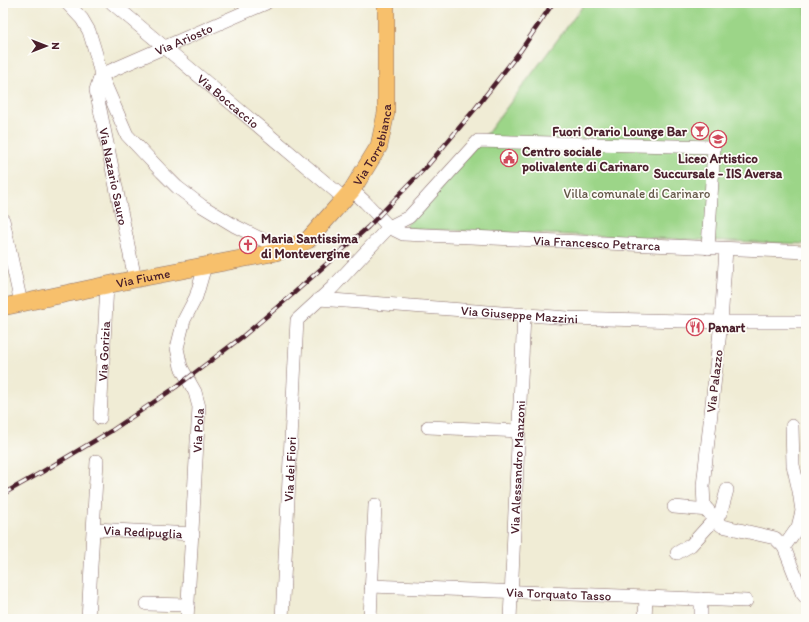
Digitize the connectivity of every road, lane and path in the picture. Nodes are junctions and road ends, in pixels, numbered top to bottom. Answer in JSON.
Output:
{"nodes":[{"id":1,"x":67,"y":3,"type":"edge"},
{"id":2,"x":112,"y":3,"type":"edge"},
{"id":3,"x":266,"y":3,"type":"edge"},
{"id":4,"x":386,"y":3,"type":"edge"},
{"id":5,"x":164,"y":47,"type":"junction"},
{"id":6,"x":100,"y":75,"type":"junction"},
{"id":7,"x":348,"y":194,"type":"junction"},
{"id":8,"x":3,"y":220,"type":"edge"},
{"id":9,"x":389,"y":227,"type":"junction"},
{"id":10,"x":708,"y":248,"type":"junction"},
{"id":11,"x":726,"y":249,"type":"junction"},
{"id":12,"x":283,"y":250,"type":"junction"},
{"id":13,"x":806,"y":252,"type":"edge"},
{"id":14,"x":205,"y":266,"type":"junction"},
{"id":15,"x":136,"y":279,"type":"junction"},
{"id":16,"x":107,"y":285,"type":"junction"},
{"id":17,"x":319,"y":299,"type":"junction"},
{"id":18,"x":22,"y":303,"type":"junction"},
{"id":19,"x":3,"y":307,"type":"edge"},
{"id":20,"x":524,"y":315,"type":"junction"},
{"id":21,"x":721,"y":322,"type":"junction"},
{"id":22,"x":806,"y":322,"type":"edge"},
{"id":23,"x":100,"y":418,"type":"dead end"},
{"id":24,"x":792,"y":426,"type":"dead end"},
{"id":25,"x":428,"y":427,"type":"dead end"},
{"id":26,"x":519,"y":431,"type":"junction"},
{"id":27,"x":97,"y":461,"type":"dead end"},
{"id":28,"x":727,"y":490,"type":"dead end"},
{"id":29,"x":375,"y":505,"type":"dead end"},
{"id":30,"x":674,"y":506,"type":"dead end"},
{"id":31,"x":710,"y":514,"type":"junction"},
{"id":32,"x":94,"y":529,"type":"junction"},
{"id":33,"x":193,"y":534,"type":"junction"},
{"id":34,"x":784,"y":547,"type":"junction"},
{"id":35,"x":677,"y":553,"type":"dead end"},
{"id":36,"x":371,"y":586,"type":"junction"},
{"id":37,"x":511,"y":591,"type":"junction"},
{"id":38,"x":646,"y":597,"type":"junction"},
{"id":39,"x":806,"y":598,"type":"edge"},
{"id":40,"x":701,"y":599,"type":"junction"},
{"id":41,"x":746,"y":601,"type":"dead end"},
{"id":42,"x":147,"y":604,"type":"dead end"},
{"id":43,"x":188,"y":605,"type":"junction"},
{"id":44,"x":88,"y":619,"type":"edge"},
{"id":45,"x":187,"y":619,"type":"edge"},
{"id":46,"x":282,"y":619,"type":"edge"},
{"id":47,"x":370,"y":619,"type":"edge"},
{"id":48,"x":510,"y":619,"type":"edge"},
{"id":49,"x":645,"y":619,"type":"edge"},
{"id":50,"x":701,"y":619,"type":"edge"}],
"edges":[{"from":1,"to":6,"type":"street"},
{"from":2,"to":5,"type":"street","name":"Via Boccaccio"},
{"from":3,"to":5,"type":"street","name":"Via Ariosto"},
{"from":4,"to":7,"type":"main road","name":"Via Torrebianca"},
{"from":5,"to":6,"type":"street","name":"Via Ariosto"},
{"from":5,"to":7,"type":"street","name":"Via Boccaccio"},
{"from":6,"to":12,"type":"street"},
{"from":6,"to":15,"type":"street","name":"Via Nazario Sauro"},
{"from":7,"to":9,"type":"street","name":"Via Boccaccio"},
{"from":7,"to":12,"type":"main road","name":"Via Torrebianca"},
{"from":8,"to":18,"type":"street"},
{"from":9,"to":10,"type":"street","name":"Via Francesco Petrarca"},
{"from":9,"to":10,"type":"street"},
{"from":9,"to":17,"type":"street"},
{"from":10,"to":11,"type":"street","name":"Via Francesco Petrarca"},
{"from":11,"to":13,"type":"street","name":"Via Francesco Petrarca"},
{"from":11,"to":21,"type":"street","name":"Via Palazzo"},
{"from":12,"to":14,"type":"main road","name":"Via Fiume"},
{"from":14,"to":15,"type":"main road","name":"Via Fiume"},
{"from":14,"to":33,"type":"street","name":"Via Pola"},
{"from":15,"to":16,"type":"main road","name":"Via Fiume"},
{"from":16,"to":18,"type":"main road","name":"Via Fiume"},
{"from":16,"to":23,"type":"street","name":"Via Gorizia"},
{"from":17,"to":20,"type":"street","name":"Via Giuseppe Mazzini"},
{"from":17,"to":46,"type":"street","name":"Via dei Fiori"},
{"from":18,"to":19,"type":"main road","name":"Via Fiume"},
{"from":20,"to":21,"type":"street","name":"Via Giuseppe Mazzini"},
{"from":20,"to":26,"type":"street","name":"Via Alessandro Manzoni"},
{"from":21,"to":22,"type":"street","name":"Via Giuseppe Mazzini"},
{"from":21,"to":31,"type":"street","name":"Via Palazzo"},
{"from":24,"to":34,"type":"street"},
{"from":25,"to":26,"type":"street"},
{"from":26,"to":37,"type":"street","name":"Via Alessandro Manzoni"},
{"from":27,"to":32,"type":"street","name":"Via Redipuglia"},
{"from":28,"to":31,"type":"street"},
{"from":29,"to":36,"type":"street"},
{"from":30,"to":31,"type":"street"},
{"from":31,"to":34,"type":"street"},
{"from":31,"to":35,"type":"street"},
{"from":32,"to":33,"type":"street","name":"Via Redipuglia"},
{"from":32,"to":44,"type":"street","name":"Via Redipuglia"},
{"from":33,"to":43,"type":"street","name":"Via Pola"},
{"from":34,"to":39,"type":"street"},
{"from":36,"to":37,"type":"street","name":"Via Torquato Tasso"},
{"from":36,"to":47,"type":"street"},
{"from":37,"to":38,"type":"street","name":"Via Torquato Tasso"},
{"from":37,"to":48,"type":"street","name":"Via Alessandro Manzoni"},
{"from":38,"to":40,"type":"street","name":"Via Torquato Tasso"},
{"from":38,"to":49,"type":"street"},
{"from":40,"to":41,"type":"street","name":"Via Torquato Tasso"},
{"from":40,"to":50,"type":"street"},
{"from":42,"to":43,"type":"street"},
{"from":43,"to":45,"type":"street","name":"Via Pola"}]}
